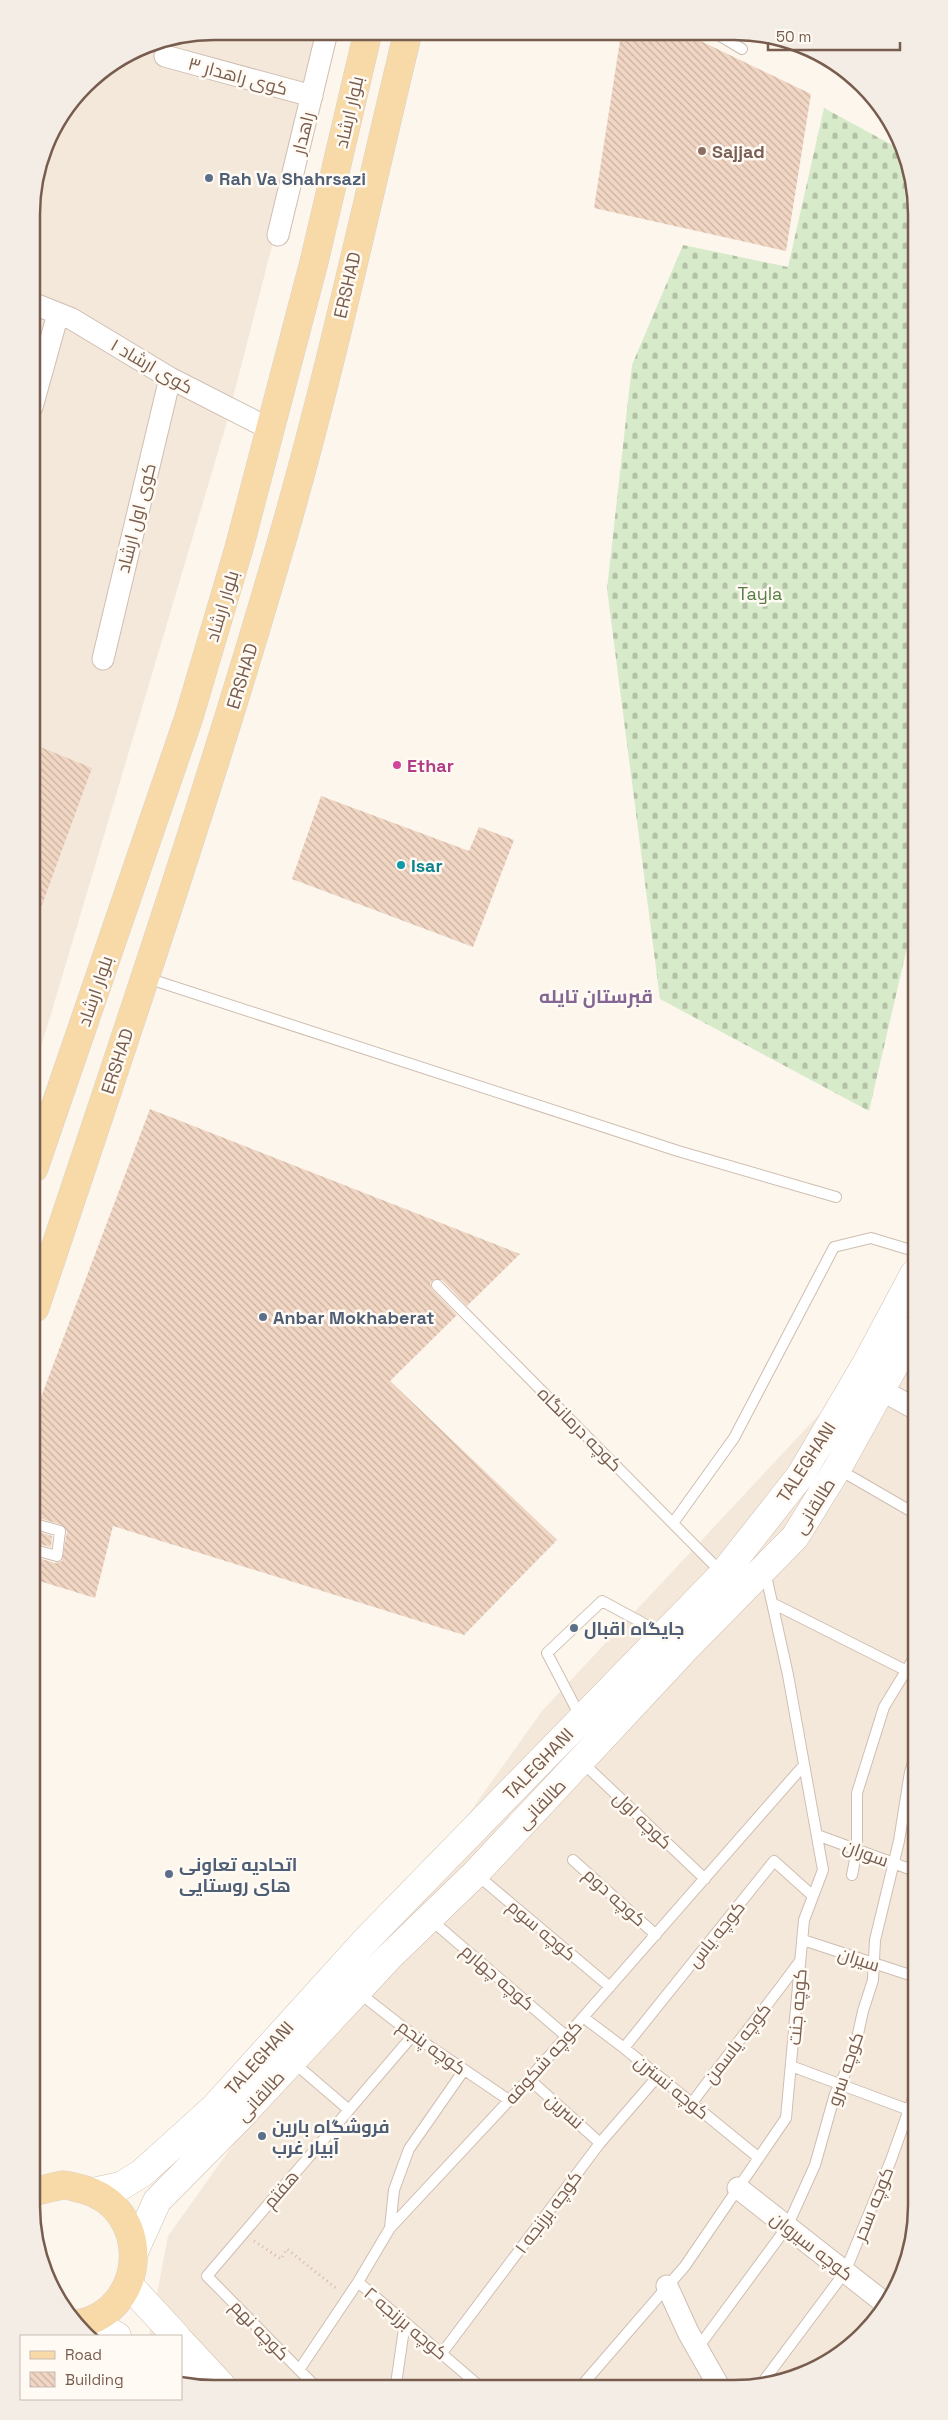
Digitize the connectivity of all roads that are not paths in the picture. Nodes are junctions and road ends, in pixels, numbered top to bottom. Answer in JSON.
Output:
{"nodes":[{"id":1,"x":322,"y":40,"type":"edge"},
{"id":2,"x":366,"y":40,"type":"edge"},
{"id":3,"x":406,"y":40,"type":"edge"},
{"id":4,"x":727,"y":40,"type":"edge"},
{"id":5,"x":742,"y":49,"type":"dead end"},
{"id":6,"x":165,"y":56,"type":"dead end"},
{"id":7,"x":312,"y":96,"type":"junction"},
{"id":8,"x":278,"y":235,"type":"dead end"},
{"id":9,"x":40,"y":306,"type":"edge"},
{"id":10,"x":58,"y":314,"type":"junction"},
{"id":11,"x":40,"y":378,"type":"edge"},
{"id":12,"x":170,"y":378,"type":"junction"},
{"id":13,"x":272,"y":430,"type":"junction"},
{"id":14,"x":103,"y":658,"type":"dead end"},
{"id":15,"x":146,"y":977,"type":"junction"},
{"id":16,"x":95,"y":991,"type":"junction"},
{"id":17,"x":135,"y":1006,"type":"junction"},
{"id":18,"x":40,"y":1151,"type":"edge"},
{"id":19,"x":836,"y":1197,"type":"dead end"},
{"id":20,"x":908,"y":1249,"type":"edge"},
{"id":21,"x":437,"y":1285,"type":"dead end"},
{"id":22,"x":908,"y":1285,"type":"edge"},
{"id":23,"x":40,"y":1293,"type":"edge"},
{"id":24,"x":908,"y":1341,"type":"edge"},
{"id":25,"x":881,"y":1390,"type":"junction"},
{"id":26,"x":908,"y":1405,"type":"edge"},
{"id":27,"x":837,"y":1469,"type":"junction"},
{"id":28,"x":908,"y":1510,"type":"edge"},
{"id":29,"x":673,"y":1523,"type":"junction"},
{"id":30,"x":40,"y":1525,"type":"edge"},
{"id":31,"x":40,"y":1551,"type":"edge"},
{"id":32,"x":764,"y":1570,"type":"junction"},
{"id":33,"x":723,"y":1574,"type":"junction"},
{"id":34,"x":774,"y":1604,"type":"junction"},
{"id":35,"x":664,"y":1634,"type":"junction"},
{"id":36,"x":908,"y":1671,"type":"edge"},
{"id":37,"x":908,"y":1677,"type":"edge"},
{"id":38,"x":582,"y":1719,"type":"junction"},
{"id":39,"x":582,"y":1762,"type":"junction"},
{"id":40,"x":804,"y":1766,"type":"junction"},
{"id":41,"x":908,"y":1783,"type":"edge"},
{"id":42,"x":817,"y":1835,"type":"junction"},
{"id":43,"x":856,"y":1850,"type":"junction"},
{"id":44,"x":574,"y":1860,"type":"dead end"},
{"id":45,"x":894,"y":1863,"type":"junction"},
{"id":46,"x":908,"y":1868,"type":"edge"},
{"id":47,"x":475,"y":1874,"type":"junction"},
{"id":48,"x":852,"y":1875,"type":"dead end"},
{"id":49,"x":705,"y":1879,"type":"junction"},
{"id":50,"x":813,"y":1896,"type":"junction"},
{"id":51,"x":429,"y":1918,"type":"junction"},
{"id":52,"x":656,"y":1934,"type":"junction"},
{"id":53,"x":803,"y":1940,"type":"junction"},
{"id":54,"x":801,"y":1959,"type":"junction"},
{"id":55,"x":873,"y":1963,"type":"junction"},
{"id":56,"x":908,"y":1974,"type":"edge"},
{"id":57,"x":610,"y":1987,"type":"junction"},
{"id":58,"x":323,"y":1988,"type":"junction"},
{"id":59,"x":349,"y":2000,"type":"junction"},
{"id":60,"x":583,"y":2017,"type":"junction"},
{"id":61,"x":413,"y":2035,"type":"junction"},
{"id":62,"x":566,"y":2036,"type":"junction"},
{"id":63,"x":624,"y":2048,"type":"junction"},
{"id":64,"x":292,"y":2062,"type":"junction"},
{"id":65,"x":791,"y":2066,"type":"junction"},
{"id":66,"x":464,"y":2070,"type":"junction"},
{"id":67,"x":658,"y":2076,"type":"junction"},
{"id":68,"x":529,"y":2079,"type":"junction"},
{"id":69,"x":840,"y":2084,"type":"junction"},
{"id":70,"x":509,"y":2100,"type":"junction"},
{"id":71,"x":692,"y":2103,"type":"junction"},
{"id":72,"x":349,"y":2110,"type":"junction"},
{"id":73,"x":908,"y":2110,"type":"edge"},
{"id":74,"x":908,"y":2113,"type":"edge"},
{"id":75,"x":600,"y":2143,"type":"junction"},
{"id":76,"x":759,"y":2158,"type":"junction"},
{"id":77,"x":738,"y":2188,"type":"junction"},
{"id":78,"x":40,"y":2190,"type":"edge"},
{"id":79,"x":94,"y":2192,"type":"junction"},
{"id":80,"x":787,"y":2227,"type":"junction"},
{"id":81,"x":390,"y":2228,"type":"junction"},
{"id":82,"x":134,"y":2252,"type":"junction"},
{"id":83,"x":845,"y":2272,"type":"junction"},
{"id":84,"x":207,"y":2276,"type":"joint"},
{"id":85,"x":358,"y":2282,"type":"junction"},
{"id":86,"x":129,"y":2284,"type":"junction"},
{"id":87,"x":667,"y":2286,"type":"junction"},
{"id":88,"x":880,"y":2300,"type":"edge"},
{"id":89,"x":405,"y":2322,"type":"junction"},
{"id":90,"x":100,"y":2330,"type":"edge"},
{"id":91,"x":175,"y":2335,"type":"edge"},
{"id":92,"x":182,"y":2343,"type":"edge"},
{"id":93,"x":697,"y":2349,"type":"junction"},
{"id":94,"x":442,"y":2352,"type":"junction"},
{"id":95,"x":299,"y":2370,"type":"junction"},
{"id":96,"x":767,"y":2377,"type":"edge"},
{"id":97,"x":215,"y":2380,"type":"edge"},
{"id":98,"x":309,"y":2380,"type":"edge"},
{"id":99,"x":397,"y":2380,"type":"edge"},
{"id":100,"x":473,"y":2380,"type":"edge"},
{"id":101,"x":587,"y":2380,"type":"edge"},
{"id":102,"x":715,"y":2380,"type":"edge"}],
"edges":[{"from":1,"to":7,"type":"street","name":"راهدار"},
{"from":2,"to":13,"type":"main road","name":"بلوار ارشاد"},
{"from":3,"to":15,"type":"main road","name":"ERSHAD"},
{"from":4,"to":5,"type":"lane"},
{"from":6,"to":7,"type":"street","name":"کوی راهدار ۳"},
{"from":7,"to":8,"type":"street","name":"راهدار"},
{"from":9,"to":10,"type":"street","name":"کوی ارشاد ۱"},
{"from":10,"to":11,"type":"street"},
{"from":10,"to":12,"type":"street","name":"کوی ارشاد ۱"},
{"from":12,"to":13,"type":"street","name":"کوی ارشاد ۱"},
{"from":12,"to":14,"type":"street","name":"کوی اول ارشاد"},
{"from":13,"to":16,"type":"main road","name":"بلوار ارشاد"},
{"from":15,"to":17,"type":"main road","name":"ERSHAD"},
{"from":15,"to":19,"type":"lane"},
{"from":16,"to":17,"type":"main road"},
{"from":16,"to":18,"type":"main road","name":"بلوار ارشاد"},
{"from":17,"to":23,"type":"main road","name":"ERSHAD"},
{"from":20,"to":29,"type":"lane"},
{"from":21,"to":29,"type":"lane","name":"کوچه درمانگاه"},
{"from":22,"to":33,"type":"main road","name":"TALEGHANI"},
{"from":24,"to":25,"type":"main road","name":"طالقانی"},
{"from":25,"to":26,"type":"street"},
{"from":25,"to":27,"type":"main road","name":"طالقانی"},
{"from":27,"to":28,"type":"lane"},
{"from":27,"to":32,"type":"main road","name":"طالقانی"},
{"from":29,"to":33,"type":"lane","name":"کوچه درمانگاه"},
{"from":30,"to":31,"type":"lane"},
{"from":32,"to":34,"type":"lane","name":"کوچه جنت"},
{"from":32,"to":39,"type":"main road","name":"طالقانی"},
{"from":33,"to":35,"type":"main road","name":"TALEGHANI"},
{"from":34,"to":36,"type":"lane"},
{"from":34,"to":40,"type":"lane","name":"کوچه جنت"},
{"from":35,"to":38,"type":"main road","name":"TALEGHANI"},
{"from":35,"to":38,"type":"lane"},
{"from":37,"to":43,"type":"lane"},
{"from":38,"to":58,"type":"main road","name":"TALEGHANI"},
{"from":39,"to":47,"type":"main road","name":"طالقانی"},
{"from":39,"to":49,"type":"lane","name":"کوچه اول"},
{"from":40,"to":42,"type":"lane","name":"کوچه جنت"},
{"from":40,"to":49,"type":"lane","name":"کوچه شکوفه"},
{"from":41,"to":45,"type":"lane","name":"کوچه سرو"},
{"from":42,"to":43,"type":"lane","name":"سوران"},
{"from":42,"to":50,"type":"lane","name":"کوچه جنت"},
{"from":43,"to":45,"type":"lane","name":"سوران"},
{"from":43,"to":48,"type":"lane"},
{"from":44,"to":52,"type":"lane","name":"کوچه دوم"},
{"from":45,"to":46,"type":"lane","name":"سوران"},
{"from":45,"to":55,"type":"lane","name":"کوچه سرو"},
{"from":47,"to":51,"type":"main road","name":"طالقانی"},
{"from":47,"to":57,"type":"lane","name":"کوچه سوم"},
{"from":49,"to":52,"type":"lane","name":"کوچه شکوفه"},
{"from":50,"to":53,"type":"lane","name":"کوچه جنت"},
{"from":50,"to":63,"type":"lane","name":"کوچه یاس"},
{"from":51,"to":59,"type":"main road","name":"طالقانی"},
{"from":51,"to":62,"type":"lane","name":"کوچه چهارم"},
{"from":52,"to":57,"type":"lane","name":"کوچه شکوفه"},
{"from":53,"to":54,"type":"lane","name":"کوچه جنت"},
{"from":53,"to":55,"type":"lane","name":"سیران"},
{"from":54,"to":65,"type":"lane","name":"کوچه جنت"},
{"from":54,"to":71,"type":"lane","name":"کوچه یاسمن"},
{"from":55,"to":56,"type":"lane","name":"سیران"},
{"from":55,"to":69,"type":"lane","name":"کوچه سرو"},
{"from":57,"to":60,"type":"lane","name":"کوچه شکوفه"},
{"from":58,"to":59,"type":"main road"},
{"from":58,"to":79,"type":"main road","name":"TALEGHANI"},
{"from":59,"to":61,"type":"lane","name":"کوچه پنجم"},
{"from":59,"to":64,"type":"main road","name":"طالقانی"},
{"from":60,"to":62,"type":"lane","name":"کوچه شکوفه"},
{"from":60,"to":63,"type":"lane","name":"کوچه نسترن"},
{"from":61,"to":66,"type":"lane","name":"کوچه پنجم"},
{"from":61,"to":72,"type":"lane","name":"هفتم"},
{"from":62,"to":68,"type":"lane","name":"کوچه شکوفه"},
{"from":63,"to":67,"type":"lane","name":"کوچه نسترن"},
{"from":64,"to":72,"type":"lane"},
{"from":64,"to":82,"type":"main road","name":"طالقانی"},
{"from":65,"to":69,"type":"lane"},
{"from":65,"to":76,"type":"lane","name":"کوچه جنت"},
{"from":66,"to":70,"type":"lane","name":"کوچه پنجم"},
{"from":66,"to":81,"type":"lane"},
{"from":67,"to":71,"type":"lane","name":"کوچه نسترن"},
{"from":67,"to":75,"type":"lane","name":"کوچه برزنجه ۱"},
{"from":68,"to":70,"type":"lane","name":"کوچه شکوفه"},
{"from":68,"to":75,"type":"lane","name":"نسرین"},
{"from":69,"to":73,"type":"lane"},
{"from":69,"to":80,"type":"lane","name":"کوچه سرو"},
{"from":70,"to":81,"type":"lane","name":"کوچه شکوفه"},
{"from":71,"to":76,"type":"lane","name":"کوچه نسترن"},
{"from":72,"to":84,"type":"lane","name":"هفتم"},
{"from":74,"to":83,"type":"lane","name":"کوچه سحر"},
{"from":75,"to":94,"type":"lane","name":"کوچه برزنجه ۱"},
{"from":76,"to":77,"type":"lane","name":"کوچه جنت"},
{"from":77,"to":80,"type":"street","name":"کوچه سیروان"},
{"from":77,"to":87,"type":"lane","name":"کوچه جنت"},
{"from":78,"to":79,"type":"main road"},
{"from":79,"to":82,"type":"main road"},
{"from":80,"to":83,"type":"street","name":"کوچه سیروان"},
{"from":80,"to":93,"type":"lane","name":"کوچه سرو"},
{"from":81,"to":85,"type":"lane","name":"کوچه شکوفه"},
{"from":82,"to":86,"type":"main road"},
{"from":83,"to":88,"type":"street","name":"کوچه سیروان"},
{"from":83,"to":96,"type":"lane","name":"کوچه سحر"},
{"from":84,"to":95,"type":"lane","name":"کوچه نهم"},
{"from":85,"to":89,"type":"lane","name":"کوچه برزنجه ۲"},
{"from":85,"to":95,"type":"lane","name":"کوچه شکوفه"},
{"from":86,"to":90,"type":"main road"},
{"from":86,"to":91,"type":"main road"},
{"from":87,"to":93,"type":"street"},
{"from":87,"to":101,"type":"lane","name":"کوچه جنت"},
{"from":89,"to":94,"type":"lane","name":"کوچه برزنجه ۲"},
{"from":89,"to":99,"type":"lane"},
{"from":92,"to":97,"type":"main road"},
{"from":93,"to":102,"type":"street"},
{"from":94,"to":100,"type":"lane","name":"کوچه برزنجه ۲"},
{"from":95,"to":98,"type":"lane","name":"کوچه نهم"}]}
